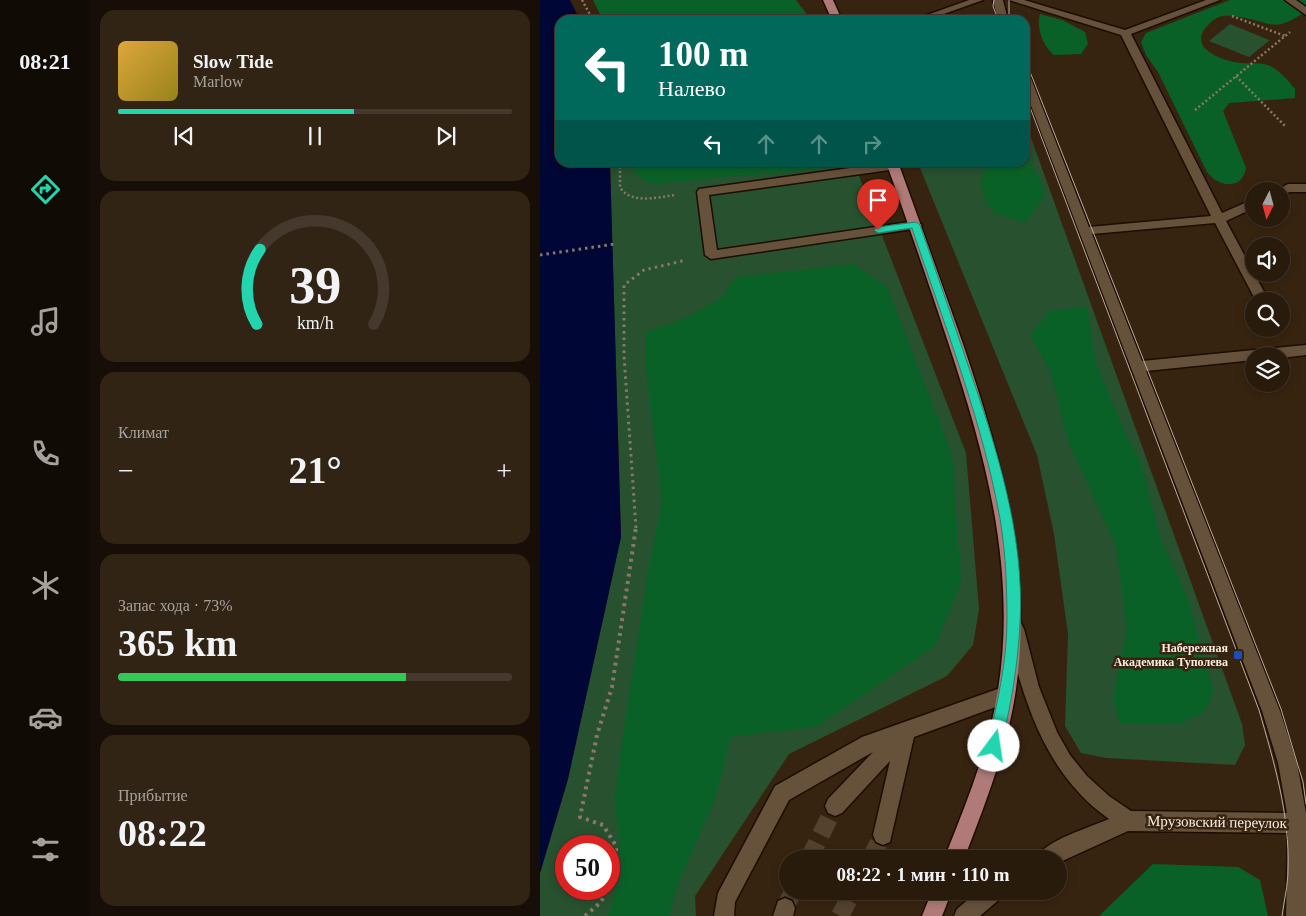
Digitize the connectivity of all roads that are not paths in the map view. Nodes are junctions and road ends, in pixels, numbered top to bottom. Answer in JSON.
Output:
{"nodes":[{"id":1,"x":828,"y":0,"type":"edge"},
{"id":2,"x":978,"y":0,"type":"edge"},
{"id":3,"x":998,"y":0,"type":"edge"},
{"id":4,"x":1014,"y":0,"type":"edge"},
{"id":5,"x":1215,"y":0,"type":"edge"},
{"id":6,"x":1290,"y":0,"type":"edge"},
{"id":7,"x":1306,"y":12,"type":"edge"},
{"id":8,"x":835,"y":15,"type":"edge"},
{"id":9,"x":933,"y":15,"type":"edge"},
{"id":10,"x":1002,"y":15,"type":"edge"},
{"id":11,"x":1125,"y":33,"type":"junction"},
{"id":12,"x":1030,"y":89,"type":"edge"},
{"id":13,"x":873,"y":167,"type":"edge"},
{"id":14,"x":894,"y":167,"type":"edge"},
{"id":15,"x":1290,"y":188,"type":"edge"},
{"id":16,"x":1306,"y":188,"type":"edge"},
{"id":17,"x":1245,"y":207,"type":"edge"},
{"id":18,"x":1219,"y":219,"type":"junction"},
{"id":19,"x":916,"y":225,"type":"junction"},
{"id":20,"x":1085,"y":231,"type":"junction"},
{"id":21,"x":1257,"y":292,"type":"edge"},
{"id":22,"x":1306,"y":350,"type":"edge"},
{"id":23,"x":1137,"y":367,"type":"junction"},
{"id":24,"x":1014,"y":621,"type":"junction"},
{"id":25,"x":1006,"y":695,"type":"junction"},
{"id":26,"x":906,"y":731,"type":"junction"},
{"id":27,"x":835,"y":806,"type":"tunnel mouth"},
{"id":28,"x":1128,"y":820,"type":"junction"},
{"id":29,"x":1301,"y":824,"type":"edge"},
{"id":30,"x":883,"y":835,"type":"tunnel mouth"},
{"id":31,"x":957,"y":850,"type":"edge"},
{"id":32,"x":1061,"y":850,"type":"edge"},
{"id":33,"x":938,"y":900,"type":"edge"},
{"id":34,"x":983,"y":900,"type":"edge"},
{"id":35,"x":724,"y":916,"type":"edge"},
{"id":36,"x":932,"y":916,"type":"edge"},
{"id":37,"x":964,"y":916,"type":"edge"},
{"id":38,"x":1296,"y":916,"type":"edge"}],
"edges":[{"from":1,"to":8,"type":"main road"},
{"from":2,"to":9,"type":"street"},
{"from":3,"to":10,"type":"street"},
{"from":4,"to":11,"type":"street"},
{"from":5,"to":11,"type":"street"},
{"from":6,"to":7,"type":"street"},
{"from":11,"to":18,"type":"street"},
{"from":12,"to":20,"type":"street"},
{"from":13,"to":19,"type":"street"},
{"from":14,"to":19,"type":"main road"},
{"from":15,"to":16,"type":"street"},
{"from":17,"to":18,"type":"street"},
{"from":18,"to":20,"type":"street"},
{"from":18,"to":21,"type":"street"},
{"from":19,"to":24,"type":"main road"},
{"from":20,"to":23,"type":"street"},
{"from":22,"to":23,"type":"street"},
{"from":23,"to":29,"type":"street"},
{"from":24,"to":25,"type":"main road"},
{"from":24,"to":28,"type":"street","name":"Мрузовский переулок"},
{"from":25,"to":26,"type":"street"},
{"from":25,"to":31,"type":"main road"},
{"from":26,"to":27,"type":"street"},
{"from":26,"to":30,"type":"street"},
{"from":26,"to":35,"type":"street"},
{"from":28,"to":29,"type":"street","name":"Мрузовский переулок"},
{"from":28,"to":32,"type":"street","name":"Мрузовский переулок"},
{"from":29,"to":38,"type":"street"},
{"from":33,"to":36,"type":"main road"},
{"from":34,"to":37,"type":"street"}]}
